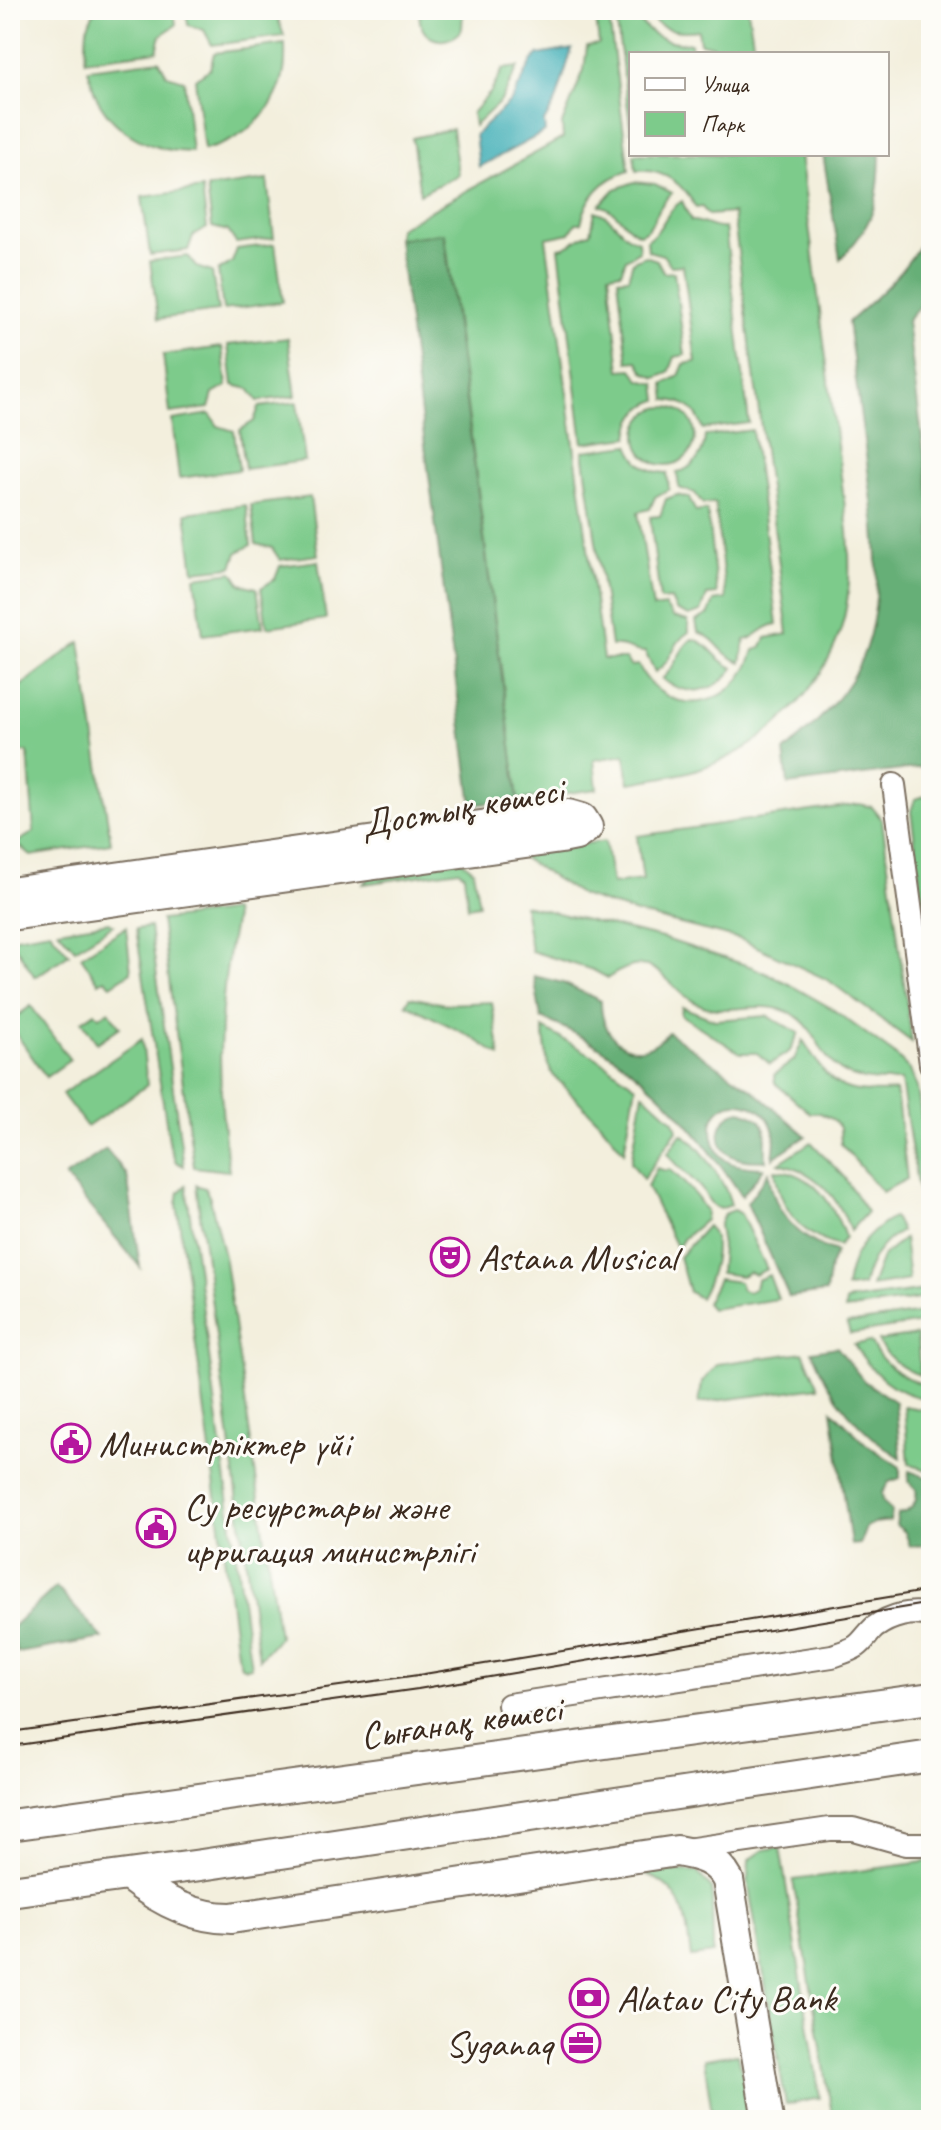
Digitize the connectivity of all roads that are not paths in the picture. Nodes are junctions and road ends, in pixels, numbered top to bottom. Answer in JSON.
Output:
{"nodes":[{"id":1,"x":894,"y":785,"type":"dead end"},
{"id":2,"x":10,"y":893,"type":"edge"},
{"id":3,"x":10,"y":915,"type":"edge"},
{"id":4,"x":931,"y":1064,"type":"edge"},
{"id":5,"x":931,"y":1616,"type":"edge"},
{"id":6,"x":927,"y":1699,"type":"edge"},
{"id":7,"x":509,"y":1705,"type":"dead end"},
{"id":8,"x":931,"y":1756,"type":"edge"},
{"id":9,"x":10,"y":1807,"type":"edge"},
{"id":10,"x":100,"y":1812,"type":"junction"},
{"id":11,"x":10,"y":1825,"type":"edge"},
{"id":12,"x":931,"y":1844,"type":"edge"},
{"id":13,"x":677,"y":1851,"type":"junction"},
{"id":14,"x":201,"y":1865,"type":"junction"},
{"id":15,"x":129,"y":1876,"type":"junction"},
{"id":16,"x":13,"y":1892,"type":"edge"},
{"id":17,"x":200,"y":1913,"type":"junction"},
{"id":18,"x":768,"y":2120,"type":"edge"}],
"edges":[{"from":1,"to":4,"type":"street"},
{"from":2,"to":3,"type":"street","name":"Достық көшесі"},
{"from":5,"to":7,"type":"street"},
{"from":6,"to":10,"type":"street","name":"Сығанақ көшесі"},
{"from":8,"to":14,"type":"street"},
{"from":9,"to":10,"type":"street"},
{"from":10,"to":11,"type":"street","name":"Сығанақ көшесі"},
{"from":12,"to":13,"type":"street"},
{"from":13,"to":17,"type":"street"},
{"from":13,"to":18,"type":"street"},
{"from":14,"to":15,"type":"street"},
{"from":14,"to":17,"type":"street"},
{"from":15,"to":16,"type":"street"},
{"from":15,"to":17,"type":"street"}]}
